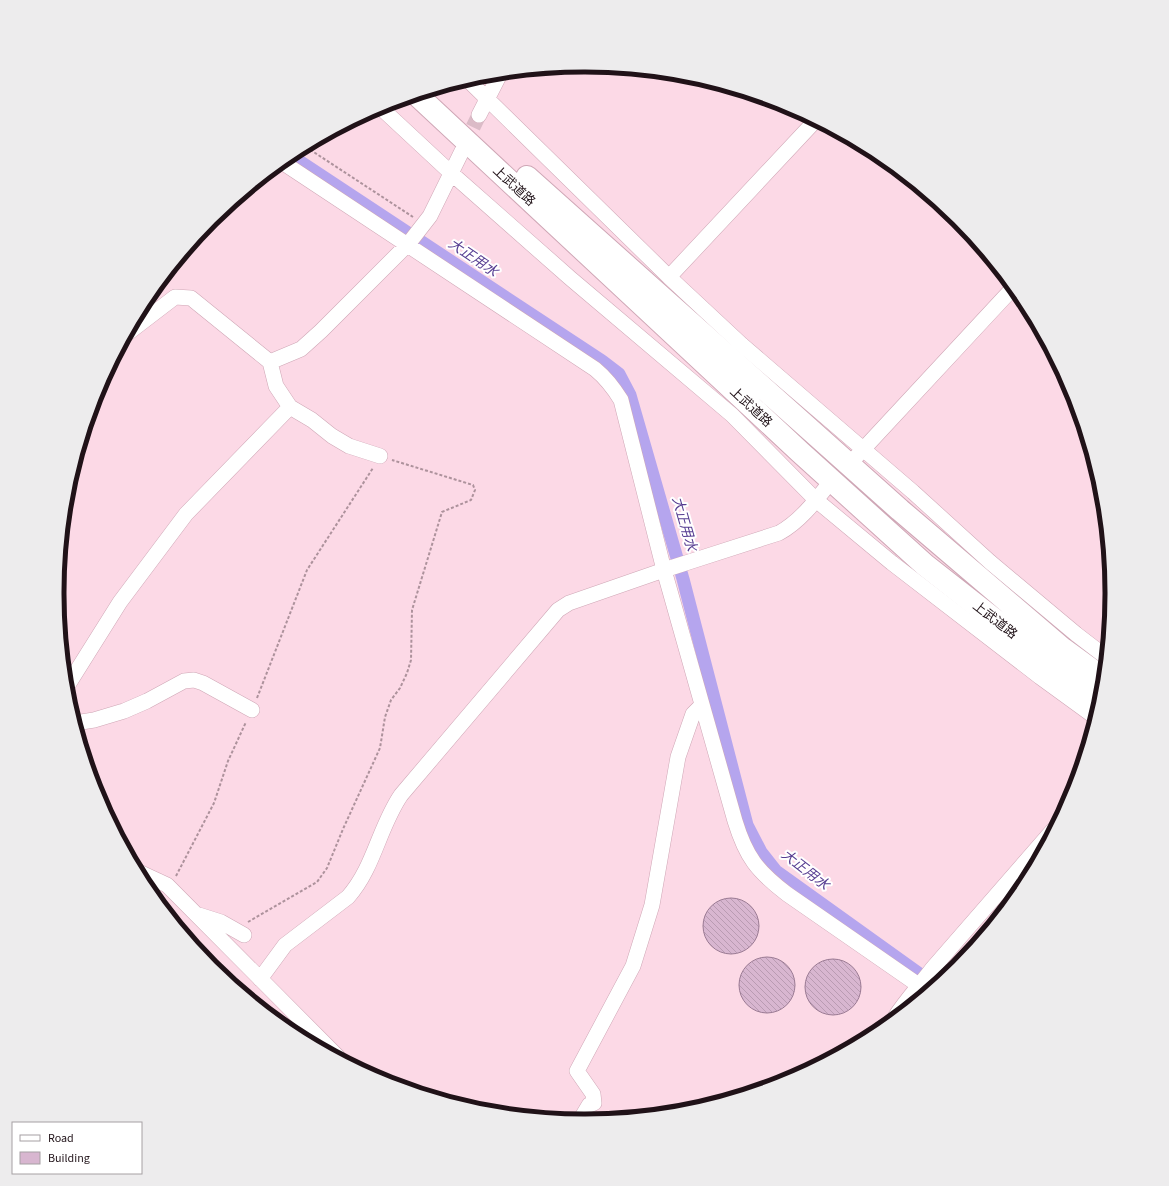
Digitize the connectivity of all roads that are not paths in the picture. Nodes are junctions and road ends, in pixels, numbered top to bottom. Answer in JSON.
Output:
{"nodes":[{"id":1,"x":497,"y":81,"type":"edge"},
{"id":2,"x":473,"y":85,"type":"edge"},
{"id":3,"x":437,"y":94,"type":"edge"},
{"id":4,"x":421,"y":99,"type":"edge"},
{"id":5,"x":487,"y":99,"type":"junction"},
{"id":6,"x":385,"y":112,"type":"edge"},
{"id":7,"x":479,"y":115,"type":"tunnel mouth"},
{"id":8,"x":812,"y":125,"type":"edge"},
{"id":9,"x":462,"y":151,"type":"tunnel mouth"},
{"id":10,"x":287,"y":166,"type":"edge"},
{"id":11,"x":451,"y":173,"type":"junction"},
{"id":12,"x":408,"y":244,"type":"junction"},
{"id":13,"x":668,"y":277,"type":"junction"},
{"id":14,"x":1009,"y":293,"type":"edge"},
{"id":15,"x":139,"y":324,"type":"edge"},
{"id":16,"x":270,"y":362,"type":"junction"},
{"id":17,"x":290,"y":407,"type":"junction"},
{"id":18,"x":859,"y":454,"type":"junction"},
{"id":19,"x":380,"y":456,"type":"road end"},
{"id":20,"x":828,"y":485,"type":"dead end"},
{"id":21,"x":816,"y":500,"type":"junction"},
{"id":22,"x":667,"y":569,"type":"junction"},
{"id":23,"x":1102,"y":653,"type":"edge"},
{"id":24,"x":1099,"y":675,"type":"edge"},
{"id":25,"x":71,"y":680,"type":"edge"},
{"id":26,"x":1095,"y":697,"type":"edge"},
{"id":27,"x":702,"y":705,"type":"junction"},
{"id":28,"x":252,"y":710,"type":"road end"},
{"id":29,"x":1090,"y":714,"type":"edge"},
{"id":30,"x":81,"y":722,"type":"edge"},
{"id":31,"x":1038,"y":847,"type":"edge"},
{"id":32,"x":149,"y":877,"type":"edge"},
{"id":33,"x":194,"y":913,"type":"junction"},
{"id":34,"x":239,"y":932,"type":"road end"},
{"id":35,"x":260,"y":979,"type":"junction"},
{"id":36,"x":921,"y":988,"type":"edge"},
{"id":37,"x":903,"y":1004,"type":"edge"},
{"id":38,"x":326,"y":1045,"type":"edge"},
{"id":39,"x":584,"y":1114,"type":"edge"}],
"edges":[{"from":1,"to":5,"type":"street"},
{"from":2,"to":5,"type":"street"},
{"from":3,"to":24,"type":"highway","name":"上武道路"},
{"from":4,"to":26,"type":"highway","name":"上武道路"},
{"from":5,"to":7,"type":"street"},
{"from":5,"to":13,"type":"street"},
{"from":6,"to":11,"type":"street"},
{"from":8,"to":13,"type":"street"},
{"from":9,"to":11,"type":"street"},
{"from":10,"to":12,"type":"street"},
{"from":11,"to":12,"type":"street"},
{"from":11,"to":21,"type":"street"},
{"from":12,"to":16,"type":"street"},
{"from":12,"to":22,"type":"street"},
{"from":13,"to":18,"type":"street"},
{"from":14,"to":18,"type":"street"},
{"from":15,"to":16,"type":"street"},
{"from":16,"to":17,"type":"street"},
{"from":17,"to":19,"type":"street"},
{"from":17,"to":25,"type":"street"},
{"from":18,"to":23,"type":"street"},
{"from":20,"to":21,"type":"street"},
{"from":21,"to":22,"type":"street"},
{"from":21,"to":29,"type":"street"},
{"from":22,"to":27,"type":"street"},
{"from":22,"to":35,"type":"street"},
{"from":27,"to":36,"type":"street"},
{"from":27,"to":39,"type":"street"},
{"from":28,"to":30,"type":"street"},
{"from":31,"to":36,"type":"street"},
{"from":32,"to":33,"type":"street"},
{"from":33,"to":34,"type":"street"},
{"from":33,"to":35,"type":"street"},
{"from":35,"to":38,"type":"street"},
{"from":36,"to":37,"type":"street"}]}
